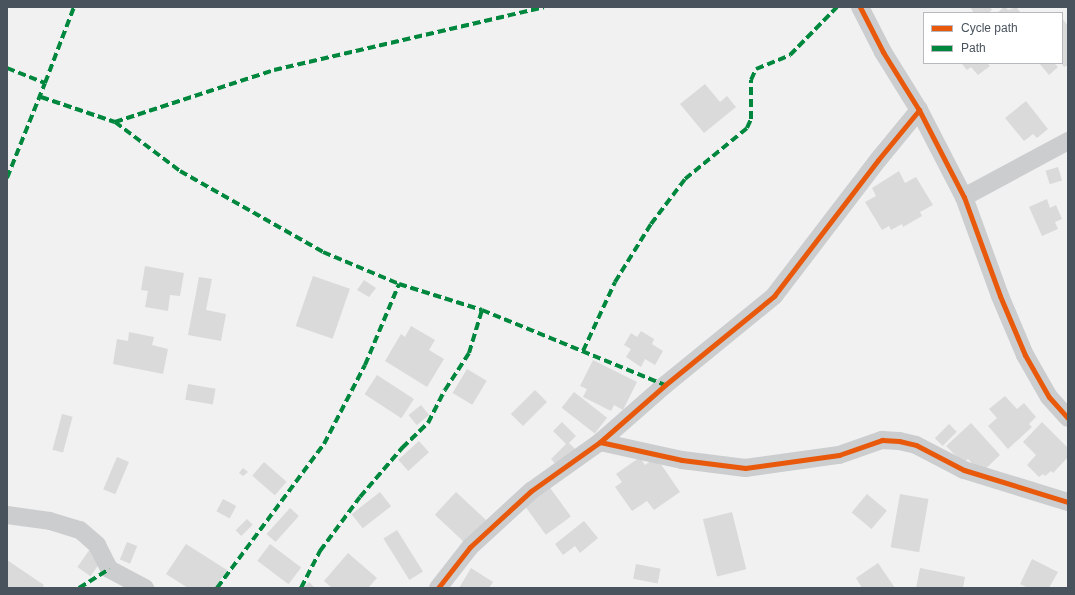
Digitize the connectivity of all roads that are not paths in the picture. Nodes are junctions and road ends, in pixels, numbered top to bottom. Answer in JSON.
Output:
{"nodes":[{"id":1,"x":860,"y":7,"type":"edge"},
{"id":2,"x":919,"y":110,"type":"junction"},
{"id":3,"x":1068,"y":141,"type":"edge"},
{"id":4,"x":964,"y":197,"type":"junction"},
{"id":5,"x":1068,"y":418,"type":"edge"},
{"id":6,"x":600,"y":442,"type":"junction"},
{"id":7,"x":1068,"y":502,"type":"edge"},
{"id":8,"x":7,"y":515,"type":"edge"},
{"id":9,"x":145,"y":588,"type":"edge"},
{"id":10,"x":438,"y":588,"type":"edge"}],
"edges":[{"from":1,"to":2,"type":"street"},
{"from":2,"to":4,"type":"street"},
{"from":2,"to":6,"type":"street"},
{"from":3,"to":4,"type":"street"},
{"from":4,"to":5,"type":"street"},
{"from":6,"to":7,"type":"street"},
{"from":6,"to":10,"type":"street"},
{"from":8,"to":9,"type":"street"}]}
